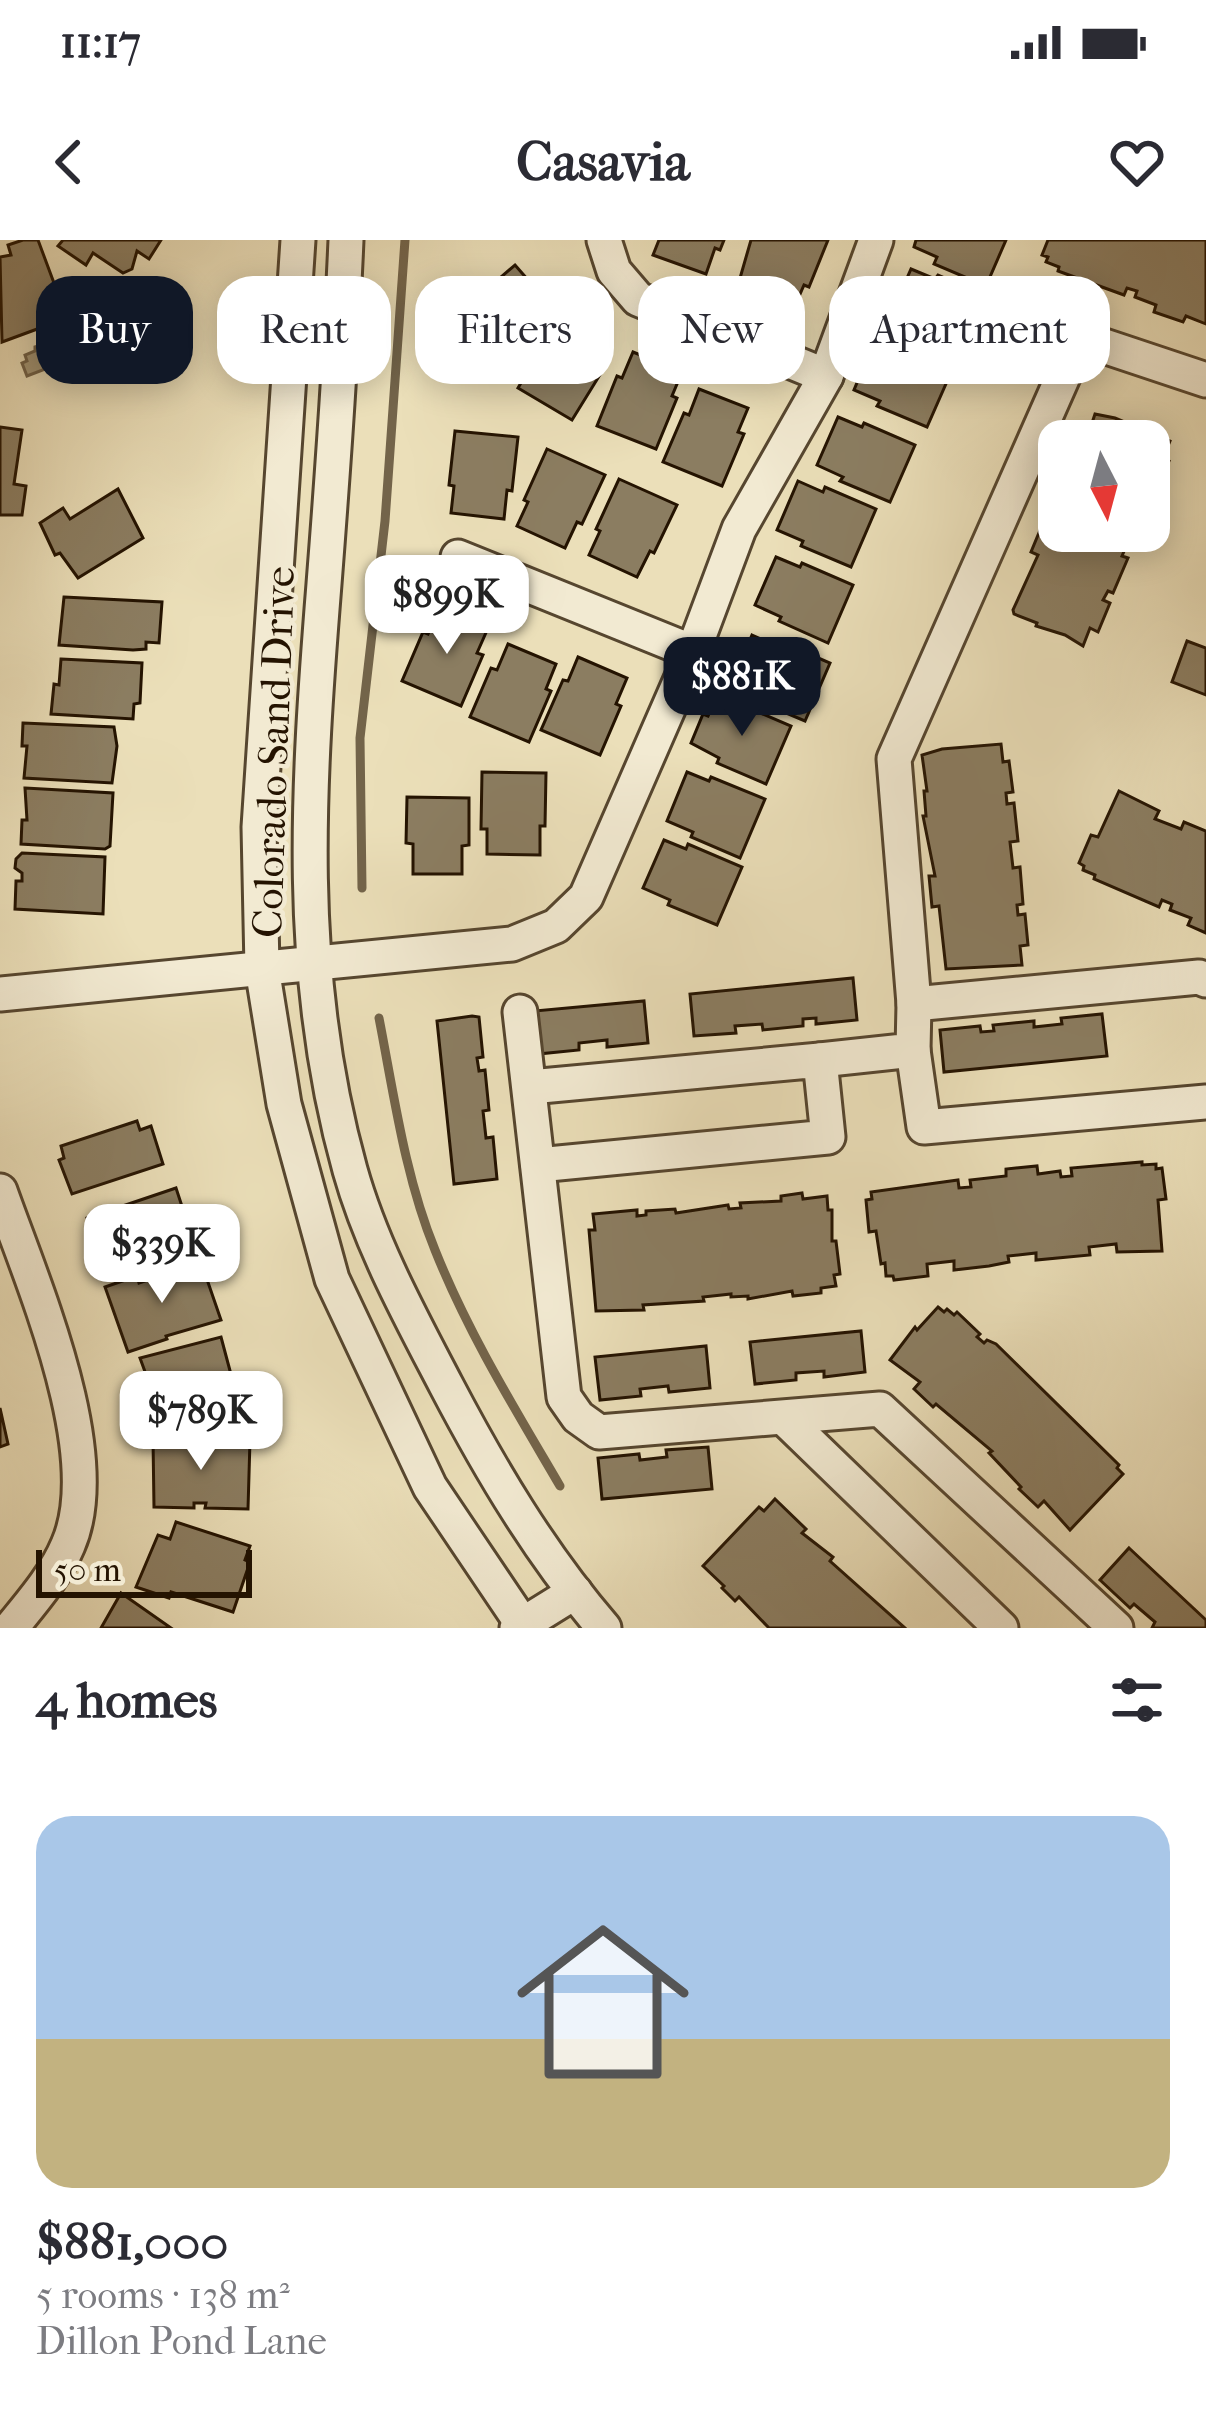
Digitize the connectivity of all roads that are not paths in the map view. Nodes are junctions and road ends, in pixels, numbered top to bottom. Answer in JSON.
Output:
{"nodes":[{"id":1,"x":298,"y":240,"type":"edge"},
{"id":2,"x":346,"y":240,"type":"edge"},
{"id":3,"x":604,"y":240,"type":"edge"},
{"id":4,"x":876,"y":240,"type":"edge"},
{"id":5,"x":826,"y":376,"type":"junction"},
{"id":6,"x":1206,"y":380,"type":"edge"},
{"id":7,"x":458,"y":557,"type":"dead end"},
{"id":8,"x":693,"y":652,"type":"junction"},
{"id":9,"x":311,"y":963,"type":"junction"},
{"id":10,"x":262,"y":968,"type":"junction"},
{"id":11,"x":1206,"y":980,"type":"edge"},
{"id":12,"x":0,"y":994,"type":"edge"},
{"id":13,"x":914,"y":1004,"type":"junction"},
{"id":14,"x":520,"y":1012,"type":"dead end"},
{"id":15,"x":913,"y":1050,"type":"junction"},
{"id":16,"x":820,"y":1060,"type":"junction"},
{"id":17,"x":530,"y":1087,"type":"junction"},
{"id":18,"x":1206,"y":1102,"type":"edge"},
{"id":19,"x":538,"y":1165,"type":"junction"},
{"id":20,"x":0,"y":1191,"type":"edge"},
{"id":21,"x":785,"y":1419,"type":"junction"},
{"id":22,"x":575,"y":1592,"type":"junction"},
{"id":23,"x":521,"y":1627,"type":"edge"},
{"id":24,"x":10,"y":1628,"type":"edge"},
{"id":25,"x":604,"y":1628,"type":"edge"},
{"id":26,"x":1001,"y":1628,"type":"edge"},
{"id":27,"x":1116,"y":1628,"type":"edge"}],
"edges":[{"from":1,"to":10,"type":"street","name":"Colorado Sand Drive"},
{"from":2,"to":9,"type":"street","name":"Colorado Sand Drive"},
{"from":3,"to":5,"type":"street"},
{"from":4,"to":5,"type":"street"},
{"from":5,"to":8,"type":"street"},
{"from":6,"to":13,"type":"street"},
{"from":7,"to":8,"type":"street"},
{"from":8,"to":9,"type":"street"},
{"from":9,"to":10,"type":"street"},
{"from":9,"to":22,"type":"street","name":"Colorado Sand Drive"},
{"from":10,"to":12,"type":"street"},
{"from":10,"to":23,"type":"street","name":"Colorado Sand Drive"},
{"from":11,"to":13,"type":"street"},
{"from":13,"to":15,"type":"street"},
{"from":14,"to":17,"type":"street"},
{"from":15,"to":16,"type":"street"},
{"from":15,"to":18,"type":"street"},
{"from":16,"to":17,"type":"street"},
{"from":16,"to":19,"type":"street"},
{"from":17,"to":19,"type":"street"},
{"from":19,"to":21,"type":"street"},
{"from":20,"to":24,"type":"street"},
{"from":21,"to":26,"type":"street"},
{"from":21,"to":27,"type":"street"},
{"from":22,"to":23,"type":"street"},
{"from":22,"to":25,"type":"street","name":"Colorado Sand Drive"}]}
